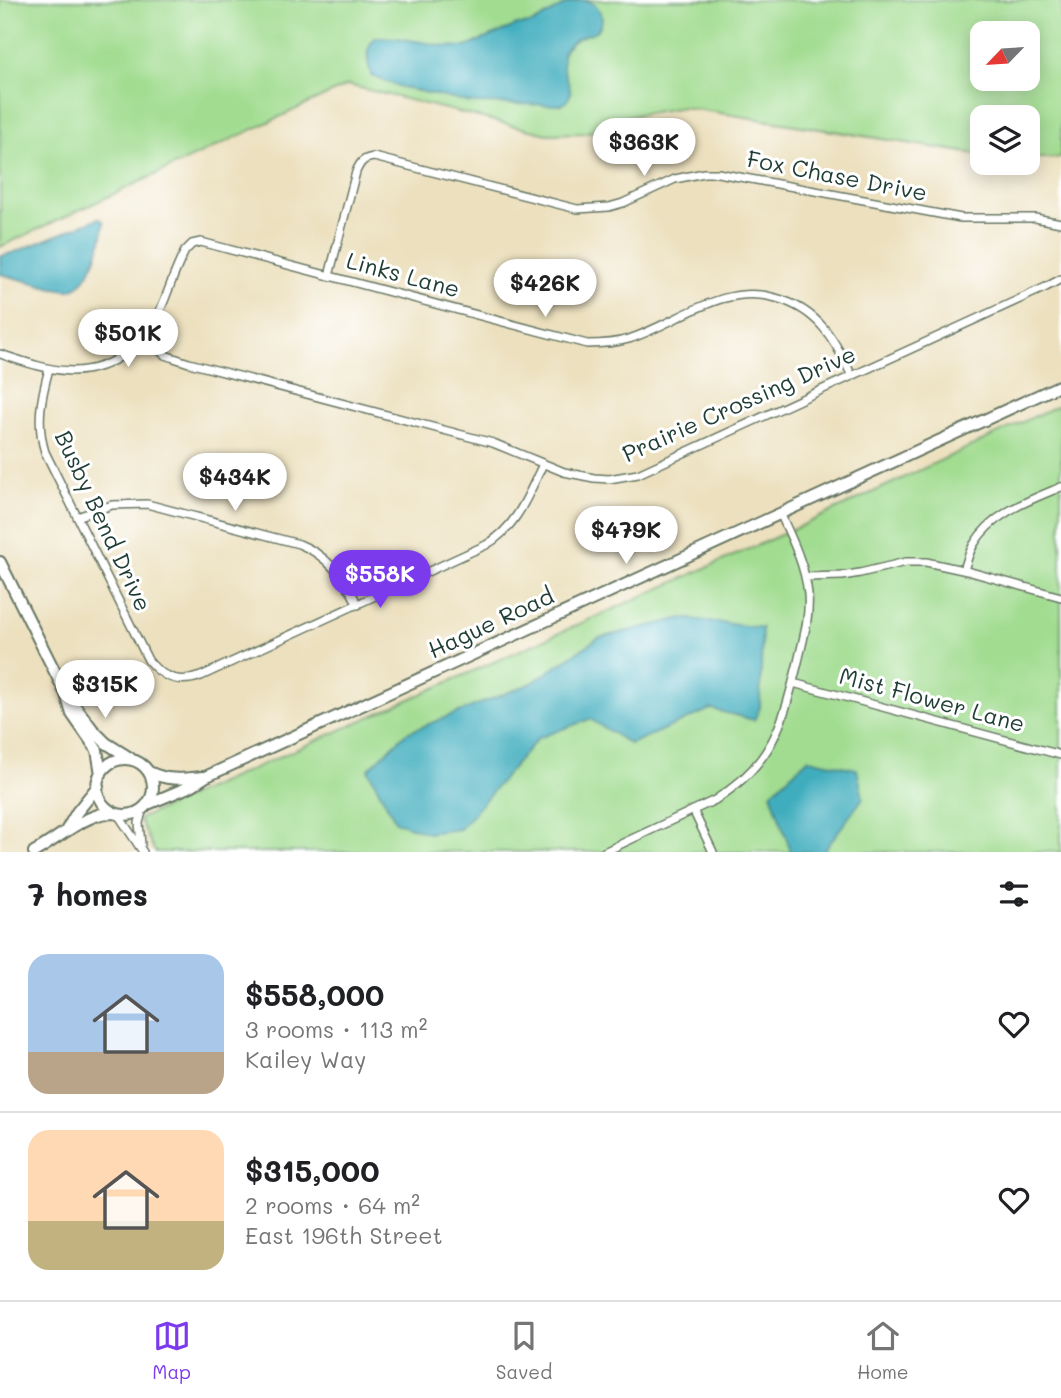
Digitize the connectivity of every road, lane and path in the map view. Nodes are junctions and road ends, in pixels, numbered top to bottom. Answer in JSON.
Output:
{"nodes":[{"id":1,"x":1061,"y":223,"type":"edge"},
{"id":2,"x":329,"y":276,"type":"junction"},
{"id":3,"x":1061,"y":279,"type":"edge"},
{"id":4,"x":144,"y":338,"type":"junction"},
{"id":5,"x":0,"y":354,"type":"edge"},
{"id":6,"x":49,"y":369,"type":"junction"},
{"id":7,"x":852,"y":376,"type":"junction"},
{"id":8,"x":1061,"y":385,"type":"edge"},
{"id":9,"x":543,"y":464,"type":"junction"},
{"id":10,"x":1061,"y":487,"type":"edge"},
{"id":11,"x":780,"y":513,"type":"junction"},
{"id":12,"x":76,"y":517,"type":"junction"},
{"id":13,"x":0,"y":562,"type":"edge"},
{"id":14,"x":964,"y":570,"type":"junction"},
{"id":15,"x":805,"y":576,"type":"junction"},
{"id":16,"x":1061,"y":597,"type":"edge"},
{"id":17,"x":358,"y":605,"type":"junction"},
{"id":18,"x":793,"y":683,"type":"junction"},
{"id":19,"x":66,"y":694,"type":"junction"},
{"id":20,"x":1061,"y":755,"type":"edge"},
{"id":21,"x":133,"y":760,"type":"junction"},
{"id":22,"x":149,"y":772,"type":"junction"},
{"id":23,"x":205,"y":776,"type":"junction"},
{"id":24,"x":99,"y":780,"type":"junction"},
{"id":25,"x":145,"y":806,"type":"junction"},
{"id":26,"x":693,"y":810,"type":"junction"},
{"id":27,"x":116,"y":813,"type":"junction"},
{"id":28,"x":66,"y":831,"type":"junction"},
{"id":29,"x":142,"y":850,"type":"edge"},
{"id":30,"x":34,"y":852,"type":"edge"},
{"id":31,"x":604,"y":852,"type":"edge"},
{"id":32,"x":713,"y":852,"type":"edge"}],
"edges":[{"from":1,"to":2,"type":"street","name":"Fox Chase Drive"},
{"from":2,"to":4,"type":"street","name":"Links Lane"},
{"from":2,"to":7,"type":"street","name":"Links Lane"},
{"from":3,"to":7,"type":"street","name":"Prairie Crossing Drive"},
{"from":4,"to":6,"type":"street"},
{"from":4,"to":9,"type":"street","name":"Prairie Crossing Drive"},
{"from":5,"to":6,"type":"street"},
{"from":6,"to":12,"type":"street","name":"Busby Bend Drive"},
{"from":7,"to":9,"type":"street","name":"Prairie Crossing Drive"},
{"from":8,"to":11,"type":"main road","name":"Hague Road"},
{"from":9,"to":17,"type":"street"},
{"from":10,"to":14,"type":"street"},
{"from":11,"to":15,"type":"street"},
{"from":11,"to":23,"type":"main road","name":"Hague Road"},
{"from":12,"to":17,"type":"street"},
{"from":12,"to":17,"type":"street","name":"Busby Bend Drive"},
{"from":13,"to":19,"type":"main road"},
{"from":14,"to":15,"type":"street"},
{"from":14,"to":16,"type":"street"},
{"from":15,"to":18,"type":"street"},
{"from":18,"to":20,"type":"street","name":"Mist Flower Lane"},
{"from":18,"to":26,"type":"street"},
{"from":19,"to":21,"type":"main road"},
{"from":19,"to":24,"type":"main road"},
{"from":21,"to":22,"type":"main road"},
{"from":21,"to":24,"type":"main road"},
{"from":22,"to":23,"type":"main road","name":"Hague Road"},
{"from":22,"to":25,"type":"main road"},
{"from":23,"to":25,"type":"main road","name":"Hague Road"},
{"from":24,"to":27,"type":"main road"},
{"from":24,"to":28,"type":"main road"},
{"from":25,"to":27,"type":"main road"},
{"from":25,"to":29,"type":"street"},
{"from":26,"to":31,"type":"street"},
{"from":26,"to":32,"type":"street"},
{"from":27,"to":28,"type":"main road"},
{"from":27,"to":29,"type":"street"},
{"from":28,"to":30,"type":"main road"}]}
